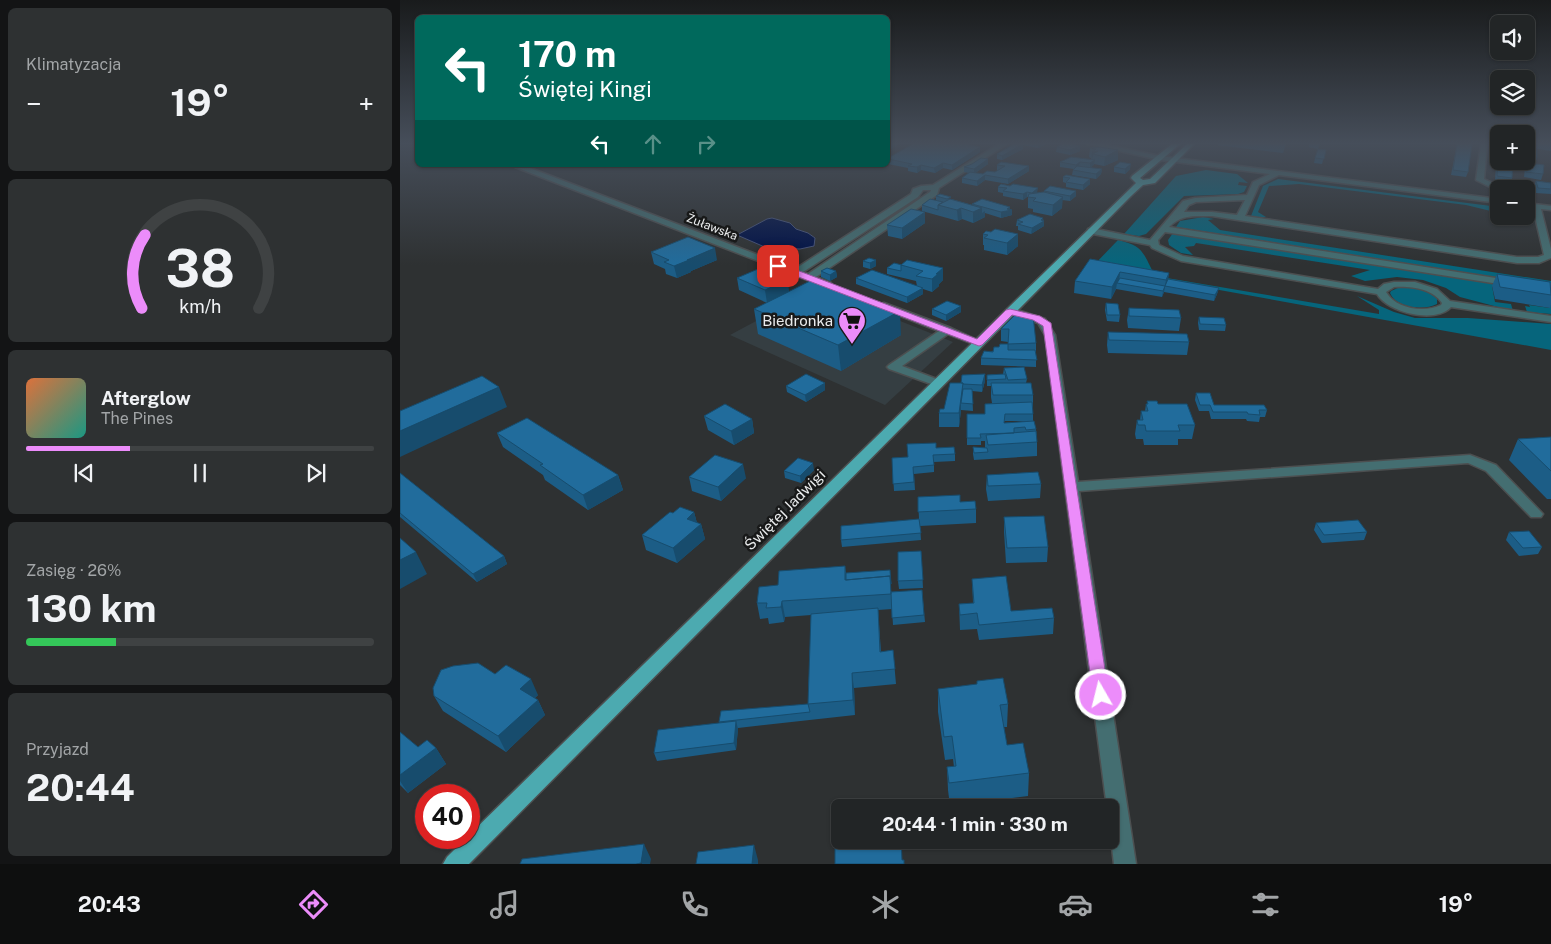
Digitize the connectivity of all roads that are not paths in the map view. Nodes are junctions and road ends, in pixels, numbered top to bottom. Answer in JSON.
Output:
{"nodes":[{"id":1,"x":569,"y":184,"type":"edge"},
{"id":2,"x":939,"y":184,"type":"edge"},
{"id":3,"x":1140,"y":184,"type":"edge"},
{"id":4,"x":1256,"y":184,"type":"edge"},
{"id":5,"x":1359,"y":184,"type":"edge"},
{"id":6,"x":935,"y":187,"type":"junction"},
{"id":7,"x":1250,"y":197,"type":"junction"},
{"id":8,"x":1221,"y":198,"type":"junction"},
{"id":9,"x":1490,"y":201,"type":"edge"},
{"id":10,"x":1535,"y":206,"type":"edge"},
{"id":11,"x":1551,"y":208,"type":"edge"},
{"id":12,"x":1177,"y":215,"type":"junction"},
{"id":13,"x":1218,"y":215,"type":"junction"},
{"id":14,"x":1240,"y":218,"type":"junction"},
{"id":15,"x":1535,"y":218,"type":"edge"},
{"id":16,"x":1163,"y":228,"type":"junction"},
{"id":17,"x":1091,"y":231,"type":"junction"},
{"id":18,"x":1154,"y":243,"type":"junction"},
{"id":19,"x":795,"y":272,"type":"junction"},
{"id":20,"x":809,"y":278,"type":"junction"},
{"id":21,"x":1522,"y":284,"type":"edge"},
{"id":22,"x":836,"y":288,"type":"edge"},
{"id":23,"x":1380,"y":292,"type":"junction"},
{"id":24,"x":873,"y":302,"type":"edge"},
{"id":25,"x":1447,"y":303,"type":"junction"},
{"id":26,"x":1010,"y":312,"type":"junction"},
{"id":27,"x":1551,"y":320,"type":"edge"},
{"id":28,"x":947,"y":330,"type":"junction"},
{"id":29,"x":979,"y":343,"type":"junction"},
{"id":30,"x":938,"y":383,"type":"junction"},
{"id":31,"x":1072,"y":488,"type":"junction"},
{"id":32,"x":1536,"y":514,"type":"dead end"},
{"id":33,"x":454,"y":864,"type":"edge"},
{"id":34,"x":1124,"y":864,"type":"edge"}],
"edges":[{"from":1,"to":19,"type":"street","name":"Żuławska"},
{"from":2,"to":6,"type":"street"},
{"from":3,"to":17,"type":"main road","name":"Świętej Jadwigi"},
{"from":4,"to":7,"type":"street"},
{"from":5,"to":9,"type":"street"},
{"from":6,"to":19,"type":"street"},
{"from":6,"to":20,"type":"street"},
{"from":7,"to":8,"type":"street"},
{"from":7,"to":14,"type":"street"},
{"from":8,"to":12,"type":"street"},
{"from":8,"to":13,"type":"street"},
{"from":10,"to":11,"type":"street"},
{"from":12,"to":13,"type":"street"},
{"from":12,"to":16,"type":"street"},
{"from":13,"to":14,"type":"street"},
{"from":14,"to":15,"type":"street"},
{"from":16,"to":18,"type":"street"},
{"from":16,"to":21,"type":"street"},
{"from":17,"to":18,"type":"street"},
{"from":17,"to":26,"type":"main road","name":"Świętej Jadwigi"},
{"from":18,"to":23,"type":"street"},
{"from":19,"to":20,"type":"street","name":"Żuławska"},
{"from":20,"to":22,"type":"street","name":"Żuławska"},
{"from":23,"to":25,"type":"street"},
{"from":23,"to":25,"type":"street"},
{"from":24,"to":28,"type":"street"},
{"from":25,"to":27,"type":"street"},
{"from":26,"to":29,"type":"main road","name":"Świętej Jadwigi"},
{"from":26,"to":31,"type":"street"},
{"from":28,"to":29,"type":"street"},
{"from":28,"to":30,"type":"street"},
{"from":29,"to":30,"type":"main road","name":"Świętej Jadwigi"},
{"from":30,"to":33,"type":"main road","name":"Świętej Jadwigi"},
{"from":31,"to":32,"type":"street"},
{"from":31,"to":34,"type":"street"}]}
